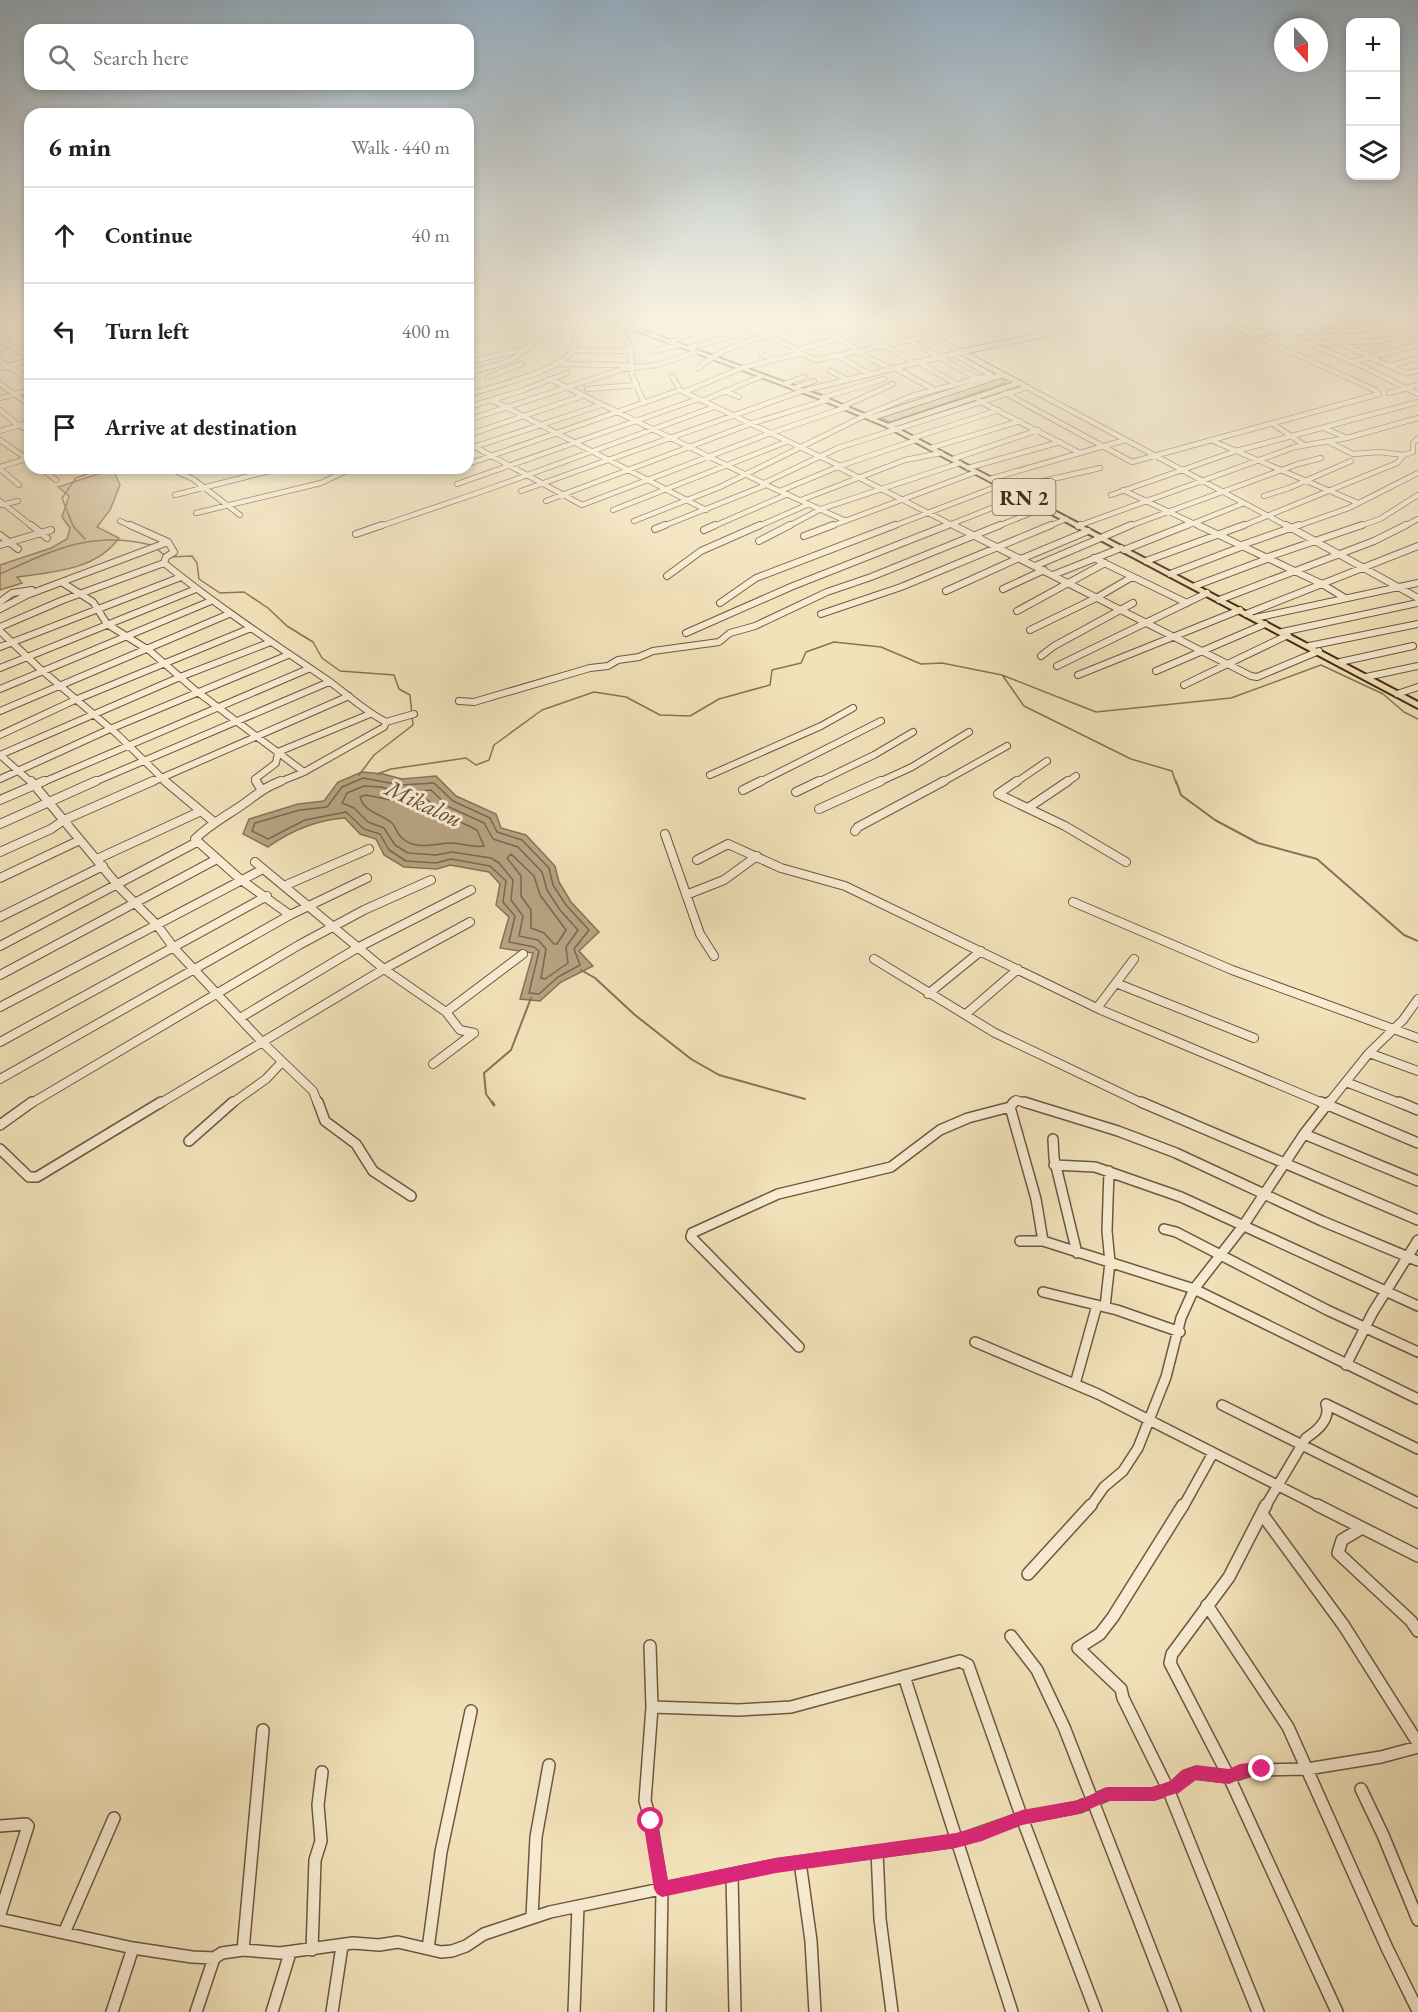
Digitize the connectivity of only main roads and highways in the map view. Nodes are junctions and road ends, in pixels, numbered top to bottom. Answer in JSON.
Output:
{"nodes":[{"id":1,"x":868,"y":416,"type":"edge"},
{"id":2,"x":924,"y":416,"type":"edge"},
{"id":3,"x":892,"y":427,"type":"junction"},
{"id":4,"x":1418,"y":705,"type":"edge"}],
"edges":[{"from":1,"to":3,"type":"highway","number":"RN 2"},
{"from":2,"to":3,"type":"main road"},
{"from":3,"to":4,"type":"highway","number":"RN 2"}]}
